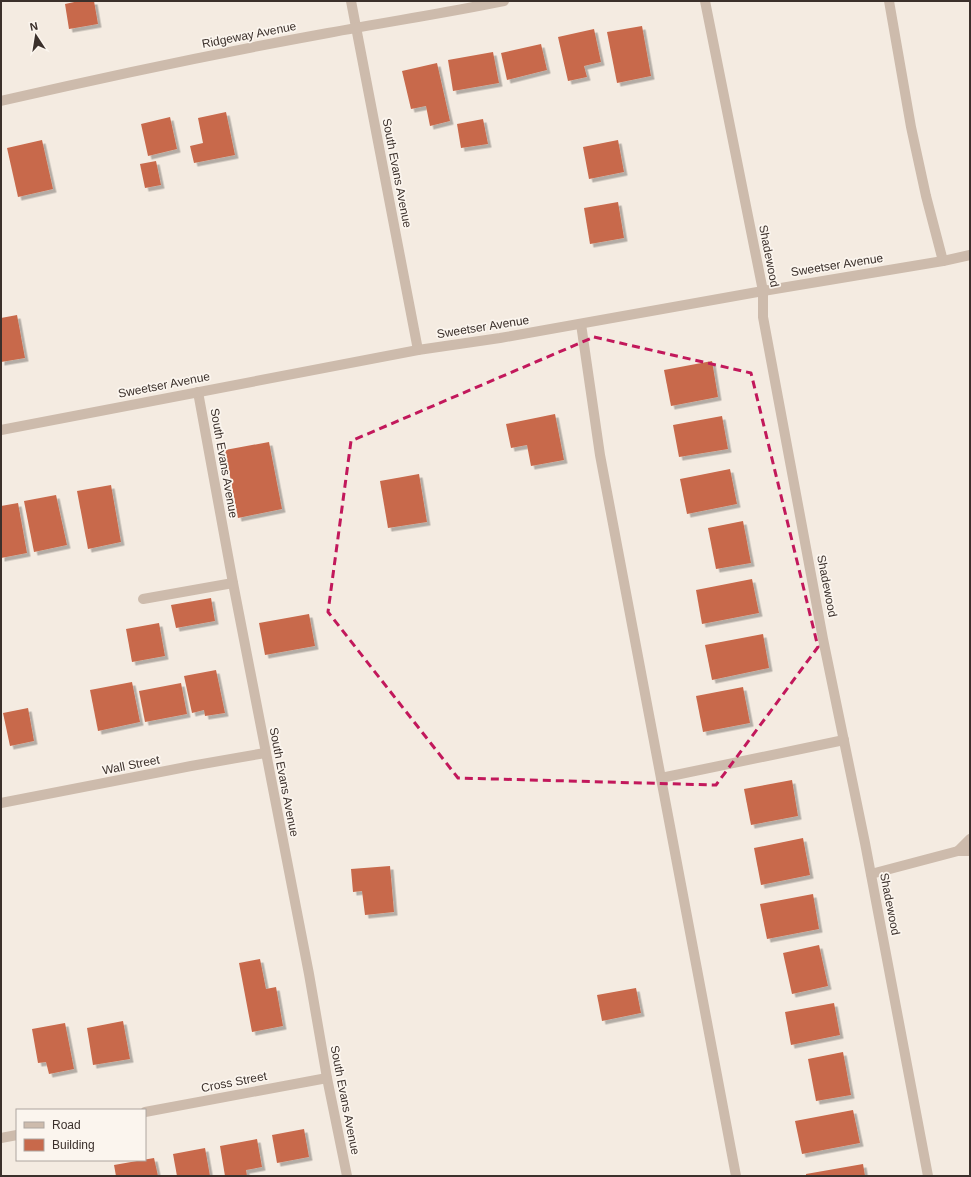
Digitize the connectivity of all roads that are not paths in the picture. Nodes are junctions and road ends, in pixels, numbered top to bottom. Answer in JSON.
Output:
{"nodes":[{"id":1,"x":352,"y":1,"type":"edge"},
{"id":2,"x":504,"y":1,"type":"edge"},
{"id":3,"x":704,"y":1,"type":"edge"},
{"id":4,"x":889,"y":1,"type":"edge"},
{"id":5,"x":357,"y":28,"type":"junction"},
{"id":6,"x":1,"y":101,"type":"edge"},
{"id":7,"x":970,"y":256,"type":"edge"},
{"id":8,"x":944,"y":261,"type":"junction"},
{"id":9,"x":763,"y":291,"type":"junction"},
{"id":10,"x":581,"y":324,"type":"junction"},
{"id":11,"x":418,"y":350,"type":"junction"},
{"id":12,"x":198,"y":392,"type":"junction"},
{"id":13,"x":1,"y":430,"type":"edge"},
{"id":14,"x":233,"y":582,"type":"junction"},
{"id":15,"x":142,"y":599,"type":"dead end"},
{"id":16,"x":844,"y":740,"type":"junction"},
{"id":17,"x":265,"y":753,"type":"junction"},
{"id":18,"x":661,"y":778,"type":"junction"},
{"id":19,"x":1,"y":803,"type":"edge"},
{"id":20,"x":970,"y":839,"type":"edge"},
{"id":21,"x":958,"y":851,"type":"junction"},
{"id":22,"x":970,"y":851,"type":"edge"},
{"id":23,"x":871,"y":874,"type":"junction"},
{"id":24,"x":327,"y":1078,"type":"junction"},
{"id":25,"x":146,"y":1112,"type":"edge"},
{"id":26,"x":16,"y":1135,"type":"edge"},
{"id":27,"x":1,"y":1138,"type":"edge"},
{"id":28,"x":347,"y":1176,"type":"edge"},
{"id":29,"x":736,"y":1176,"type":"edge"},
{"id":30,"x":928,"y":1176,"type":"edge"}],
"edges":[{"from":1,"to":5,"type":"street","name":"South Evans Avenue"},
{"from":2,"to":5,"type":"street","name":"Ridgeway Avenue"},
{"from":3,"to":9,"type":"street","name":"Shadewood"},
{"from":4,"to":8,"type":"street"},
{"from":5,"to":6,"type":"street","name":"Ridgeway Avenue"},
{"from":5,"to":11,"type":"street","name":"South Evans Avenue"},
{"from":7,"to":8,"type":"street","name":"Sweetser Avenue"},
{"from":8,"to":9,"type":"street","name":"Sweetser Avenue"},
{"from":9,"to":10,"type":"street","name":"Sweetser Avenue"},
{"from":9,"to":16,"type":"street","name":"Shadewood"},
{"from":10,"to":11,"type":"street","name":"Sweetser Avenue"},
{"from":10,"to":18,"type":"street"},
{"from":11,"to":12,"type":"street","name":"Sweetser Avenue"},
{"from":12,"to":13,"type":"street","name":"Sweetser Avenue"},
{"from":12,"to":14,"type":"street","name":"South Evans Avenue"},
{"from":14,"to":15,"type":"street"},
{"from":14,"to":17,"type":"street","name":"South Evans Avenue"},
{"from":16,"to":18,"type":"street"},
{"from":16,"to":23,"type":"street","name":"Shadewood"},
{"from":17,"to":19,"type":"street","name":"Wall Street"},
{"from":17,"to":24,"type":"street","name":"South Evans Avenue"},
{"from":18,"to":29,"type":"street"},
{"from":20,"to":21,"type":"street"},
{"from":21,"to":22,"type":"street"},
{"from":21,"to":23,"type":"street"},
{"from":23,"to":30,"type":"street","name":"Shadewood"},
{"from":24,"to":25,"type":"street","name":"Cross Street"},
{"from":24,"to":28,"type":"street","name":"South Evans Avenue"},
{"from":26,"to":27,"type":"street"}]}
